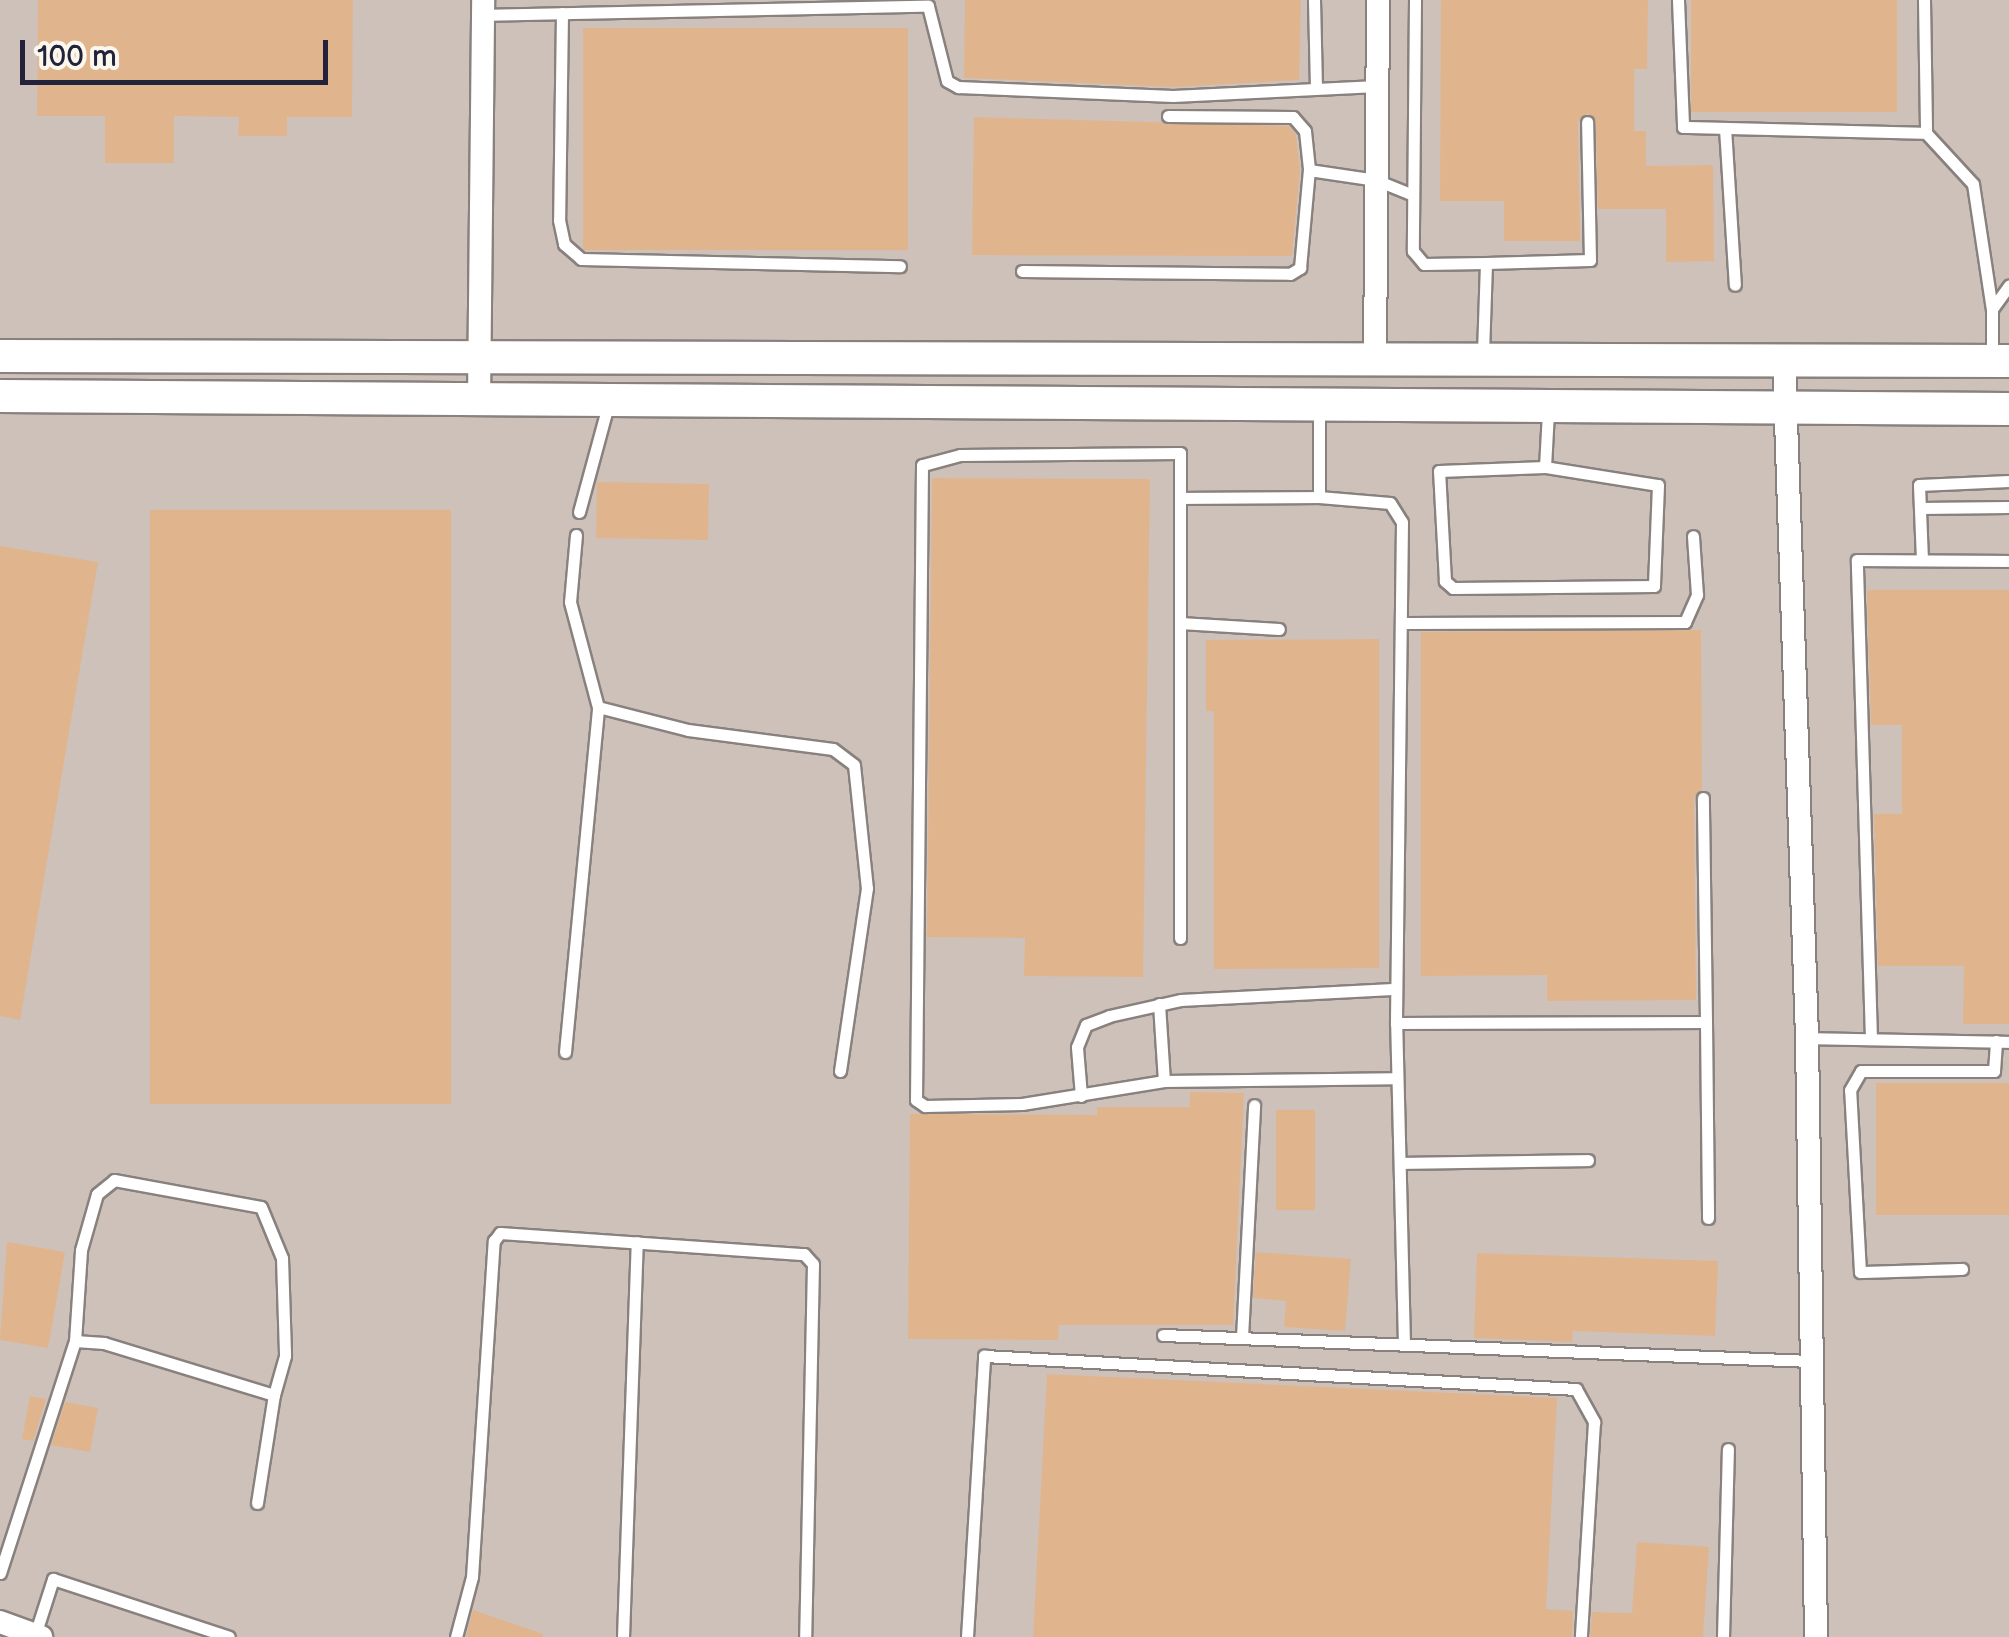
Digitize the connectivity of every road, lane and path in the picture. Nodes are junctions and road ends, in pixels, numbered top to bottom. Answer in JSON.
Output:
{"nodes":[{"id":1,"x":1314,"y":0,"type":"edge"},
{"id":2,"x":1378,"y":0,"type":"edge"},
{"id":3,"x":1415,"y":0,"type":"edge"},
{"id":4,"x":1678,"y":0,"type":"edge"},
{"id":5,"x":1924,"y":0,"type":"edge"},
{"id":6,"x":483,"y":8,"type":"edge"},
{"id":7,"x":562,"y":13,"type":"junction"},
{"id":8,"x":1378,"y":86,"type":"junction"},
{"id":9,"x":1316,"y":88,"type":"junction"},
{"id":10,"x":1168,"y":116,"type":"dead end"},
{"id":11,"x":1587,"y":122,"type":"dead end"},
{"id":12,"x":1724,"y":128,"type":"junction"},
{"id":13,"x":1926,"y":133,"type":"junction"},
{"id":14,"x":1309,"y":170,"type":"junction"},
{"id":15,"x":1376,"y":180,"type":"junction"},
{"id":16,"x":1413,"y":195,"type":"junction"},
{"id":17,"x":1486,"y":263,"type":"junction"},
{"id":18,"x":900,"y":266,"type":"dead end"},
{"id":19,"x":1022,"y":271,"type":"dead end"},
{"id":20,"x":1735,"y":285,"type":"dead end"},
{"id":21,"x":2009,"y":286,"type":"edge"},
{"id":22,"x":1992,"y":309,"type":"junction"},
{"id":23,"x":0,"y":356,"type":"edge"},
{"id":24,"x":480,"y":357,"type":"junction"},
{"id":25,"x":1375,"y":357,"type":"junction"},
{"id":26,"x":771,"y":359,"type":"junction"},
{"id":27,"x":1483,"y":359,"type":"junction"},
{"id":28,"x":1784,"y":361,"type":"junction"},
{"id":29,"x":2001,"y":361,"type":"edge"},
{"id":30,"x":0,"y":396,"type":"edge"},
{"id":31,"x":480,"y":400,"type":"junction"},
{"id":32,"x":609,"y":401,"type":"junction"},
{"id":33,"x":772,"y":402,"type":"junction"},
{"id":34,"x":1319,"y":404,"type":"junction"},
{"id":35,"x":1548,"y":406,"type":"junction"},
{"id":36,"x":2009,"y":408,"type":"edge"},
{"id":37,"x":1786,"y":410,"type":"junction"},
{"id":38,"x":1545,"y":467,"type":"junction"},
{"id":39,"x":2009,"y":481,"type":"edge"},
{"id":40,"x":1319,"y":497,"type":"junction"},
{"id":41,"x":1180,"y":498,"type":"junction"},
{"id":42,"x":2009,"y":507,"type":"edge"},
{"id":43,"x":1920,"y":508,"type":"junction"},
{"id":44,"x":579,"y":512,"type":"dead end"},
{"id":45,"x":576,"y":535,"type":"dead end"},
{"id":46,"x":1693,"y":536,"type":"dead end"},
{"id":47,"x":1922,"y":560,"type":"junction"},
{"id":48,"x":2009,"y":561,"type":"edge"},
{"id":49,"x":1180,"y":623,"type":"junction"},
{"id":50,"x":1405,"y":623,"type":"junction"},
{"id":51,"x":1279,"y":629,"type":"dead end"},
{"id":52,"x":598,"y":707,"type":"junction"},
{"id":53,"x":1702,"y":798,"type":"dead end"},
{"id":54,"x":1180,"y":938,"type":"dead end"},
{"id":55,"x":1392,"y":989,"type":"junction"},
{"id":56,"x":1160,"y":1004,"type":"junction"},
{"id":57,"x":1706,"y":1022,"type":"junction"},
{"id":58,"x":1396,"y":1023,"type":"junction"},
{"id":59,"x":1807,"y":1038,"type":"junction"},
{"id":60,"x":1871,"y":1039,"type":"junction"},
{"id":61,"x":2002,"y":1042,"type":"edge"},
{"id":62,"x":566,"y":1052,"type":"dead end"},
{"id":63,"x":840,"y":1071,"type":"dead end"},
{"id":64,"x":1994,"y":1071,"type":"junction"},
{"id":65,"x":2009,"y":1071,"type":"edge"},
{"id":66,"x":1394,"y":1078,"type":"junction"},
{"id":67,"x":1164,"y":1080,"type":"junction"},
{"id":68,"x":1081,"y":1096,"type":"junction"},
{"id":69,"x":1254,"y":1105,"type":"dead end"},
{"id":70,"x":1588,"y":1160,"type":"dead end"},
{"id":71,"x":1402,"y":1163,"type":"junction"},
{"id":72,"x":1708,"y":1218,"type":"dead end"},
{"id":73,"x":638,"y":1242,"type":"junction"},
{"id":74,"x":1962,"y":1269,"type":"dead end"},
{"id":75,"x":1163,"y":1334,"type":"dead end"},
{"id":76,"x":1242,"y":1338,"type":"junction"},
{"id":77,"x":75,"y":1341,"type":"junction"},
{"id":78,"x":1404,"y":1344,"type":"junction"},
{"id":79,"x":1812,"y":1361,"type":"junction"},
{"id":80,"x":274,"y":1395,"type":"junction"},
{"id":81,"x":1728,"y":1449,"type":"dead end"},
{"id":82,"x":257,"y":1503,"type":"dead end"},
{"id":83,"x":0,"y":1573,"type":"edge"},
{"id":84,"x":0,"y":1622,"type":"edge"},
{"id":85,"x":38,"y":1636,"type":"edge"},
{"id":86,"x":229,"y":1637,"type":"edge"},
{"id":87,"x":456,"y":1637,"type":"edge"},
{"id":88,"x":623,"y":1637,"type":"edge"},
{"id":89,"x":805,"y":1637,"type":"edge"},
{"id":90,"x":967,"y":1637,"type":"edge"},
{"id":91,"x":1581,"y":1637,"type":"edge"},
{"id":92,"x":1724,"y":1637,"type":"edge"},
{"id":93,"x":1816,"y":1637,"type":"edge"}],
"edges":[{"from":1,"to":9,"type":"lane"},
{"from":2,"to":8,"type":"street"},
{"from":3,"to":16,"type":"lane"},
{"from":4,"to":12,"type":"lane"},
{"from":5,"to":13,"type":"lane"},
{"from":6,"to":7,"type":"lane"},
{"from":6,"to":24,"type":"street"},
{"from":7,"to":9,"type":"lane"},
{"from":7,"to":18,"type":"lane"},
{"from":8,"to":9,"type":"lane"},
{"from":8,"to":15,"type":"street"},
{"from":10,"to":14,"type":"lane"},
{"from":11,"to":17,"type":"lane"},
{"from":12,"to":13,"type":"lane"},
{"from":12,"to":20,"type":"lane"},
{"from":13,"to":22,"type":"lane"},
{"from":14,"to":15,"type":"lane"},
{"from":14,"to":19,"type":"lane"},
{"from":15,"to":16,"type":"lane"},
{"from":15,"to":25,"type":"street"},
{"from":16,"to":17,"type":"lane"},
{"from":17,"to":27,"type":"lane"},
{"from":21,"to":22,"type":"lane"},
{"from":22,"to":29,"type":"lane"},
{"from":23,"to":24,"type":"street"},
{"from":24,"to":26,"type":"street"},
{"from":24,"to":31,"type":"street"},
{"from":25,"to":26,"type":"street"},
{"from":25,"to":27,"type":"street"},
{"from":26,"to":33,"type":"street"},
{"from":27,"to":28,"type":"street"},
{"from":28,"to":29,"type":"street"},
{"from":28,"to":37,"type":"street"},
{"from":30,"to":31,"type":"street"},
{"from":31,"to":32,"type":"street"},
{"from":32,"to":33,"type":"street"},
{"from":32,"to":44,"type":"lane"},
{"from":33,"to":34,"type":"street"},
{"from":34,"to":35,"type":"street"},
{"from":34,"to":40,"type":"lane"},
{"from":35,"to":37,"type":"street"},
{"from":35,"to":38,"type":"lane"},
{"from":36,"to":37,"type":"street"},
{"from":37,"to":59,"type":"street"},
{"from":38,"to":38,"type":"lane"},
{"from":39,"to":43,"type":"lane"},
{"from":40,"to":41,"type":"lane"},
{"from":40,"to":50,"type":"lane"},
{"from":41,"to":49,"type":"lane"},
{"from":41,"to":68,"type":"lane"},
{"from":42,"to":43,"type":"lane"},
{"from":43,"to":47,"type":"lane"},
{"from":45,"to":52,"type":"lane"},
{"from":46,"to":50,"type":"lane"},
{"from":47,"to":48,"type":"lane"},
{"from":47,"to":60,"type":"lane"},
{"from":49,"to":51,"type":"lane"},
{"from":49,"to":54,"type":"lane"},
{"from":50,"to":55,"type":"lane"},
{"from":52,"to":62,"type":"lane"},
{"from":52,"to":63,"type":"lane"},
{"from":53,"to":57,"type":"lane"},
{"from":55,"to":56,"type":"lane"},
{"from":55,"to":58,"type":"lane"},
{"from":56,"to":67,"type":"lane"},
{"from":56,"to":68,"type":"lane"},
{"from":57,"to":58,"type":"lane"},
{"from":57,"to":72,"type":"lane"},
{"from":58,"to":66,"type":"lane"},
{"from":59,"to":60,"type":"lane"},
{"from":59,"to":79,"type":"street"},
{"from":60,"to":61,"type":"lane"},
{"from":61,"to":64,"type":"lane"},
{"from":64,"to":65,"type":"lane"},
{"from":64,"to":74,"type":"lane"},
{"from":66,"to":67,"type":"lane"},
{"from":66,"to":71,"type":"lane"},
{"from":67,"to":68,"type":"lane"},
{"from":69,"to":76,"type":"lane"},
{"from":70,"to":71,"type":"lane"},
{"from":71,"to":78,"type":"lane"},
{"from":73,"to":87,"type":"lane"},
{"from":73,"to":88,"type":"lane"},
{"from":73,"to":89,"type":"lane"},
{"from":75,"to":76,"type":"lane"},
{"from":76,"to":78,"type":"lane"},
{"from":77,"to":80,"type":"lane"},
{"from":77,"to":80,"type":"lane"},
{"from":77,"to":83,"type":"lane"},
{"from":78,"to":79,"type":"lane"},
{"from":79,"to":93,"type":"street"},
{"from":80,"to":82,"type":"lane"},
{"from":81,"to":92,"type":"lane"},
{"from":84,"to":85,"type":"street"},
{"from":85,"to":86,"type":"lane"},
{"from":90,"to":91,"type":"lane"}]}
